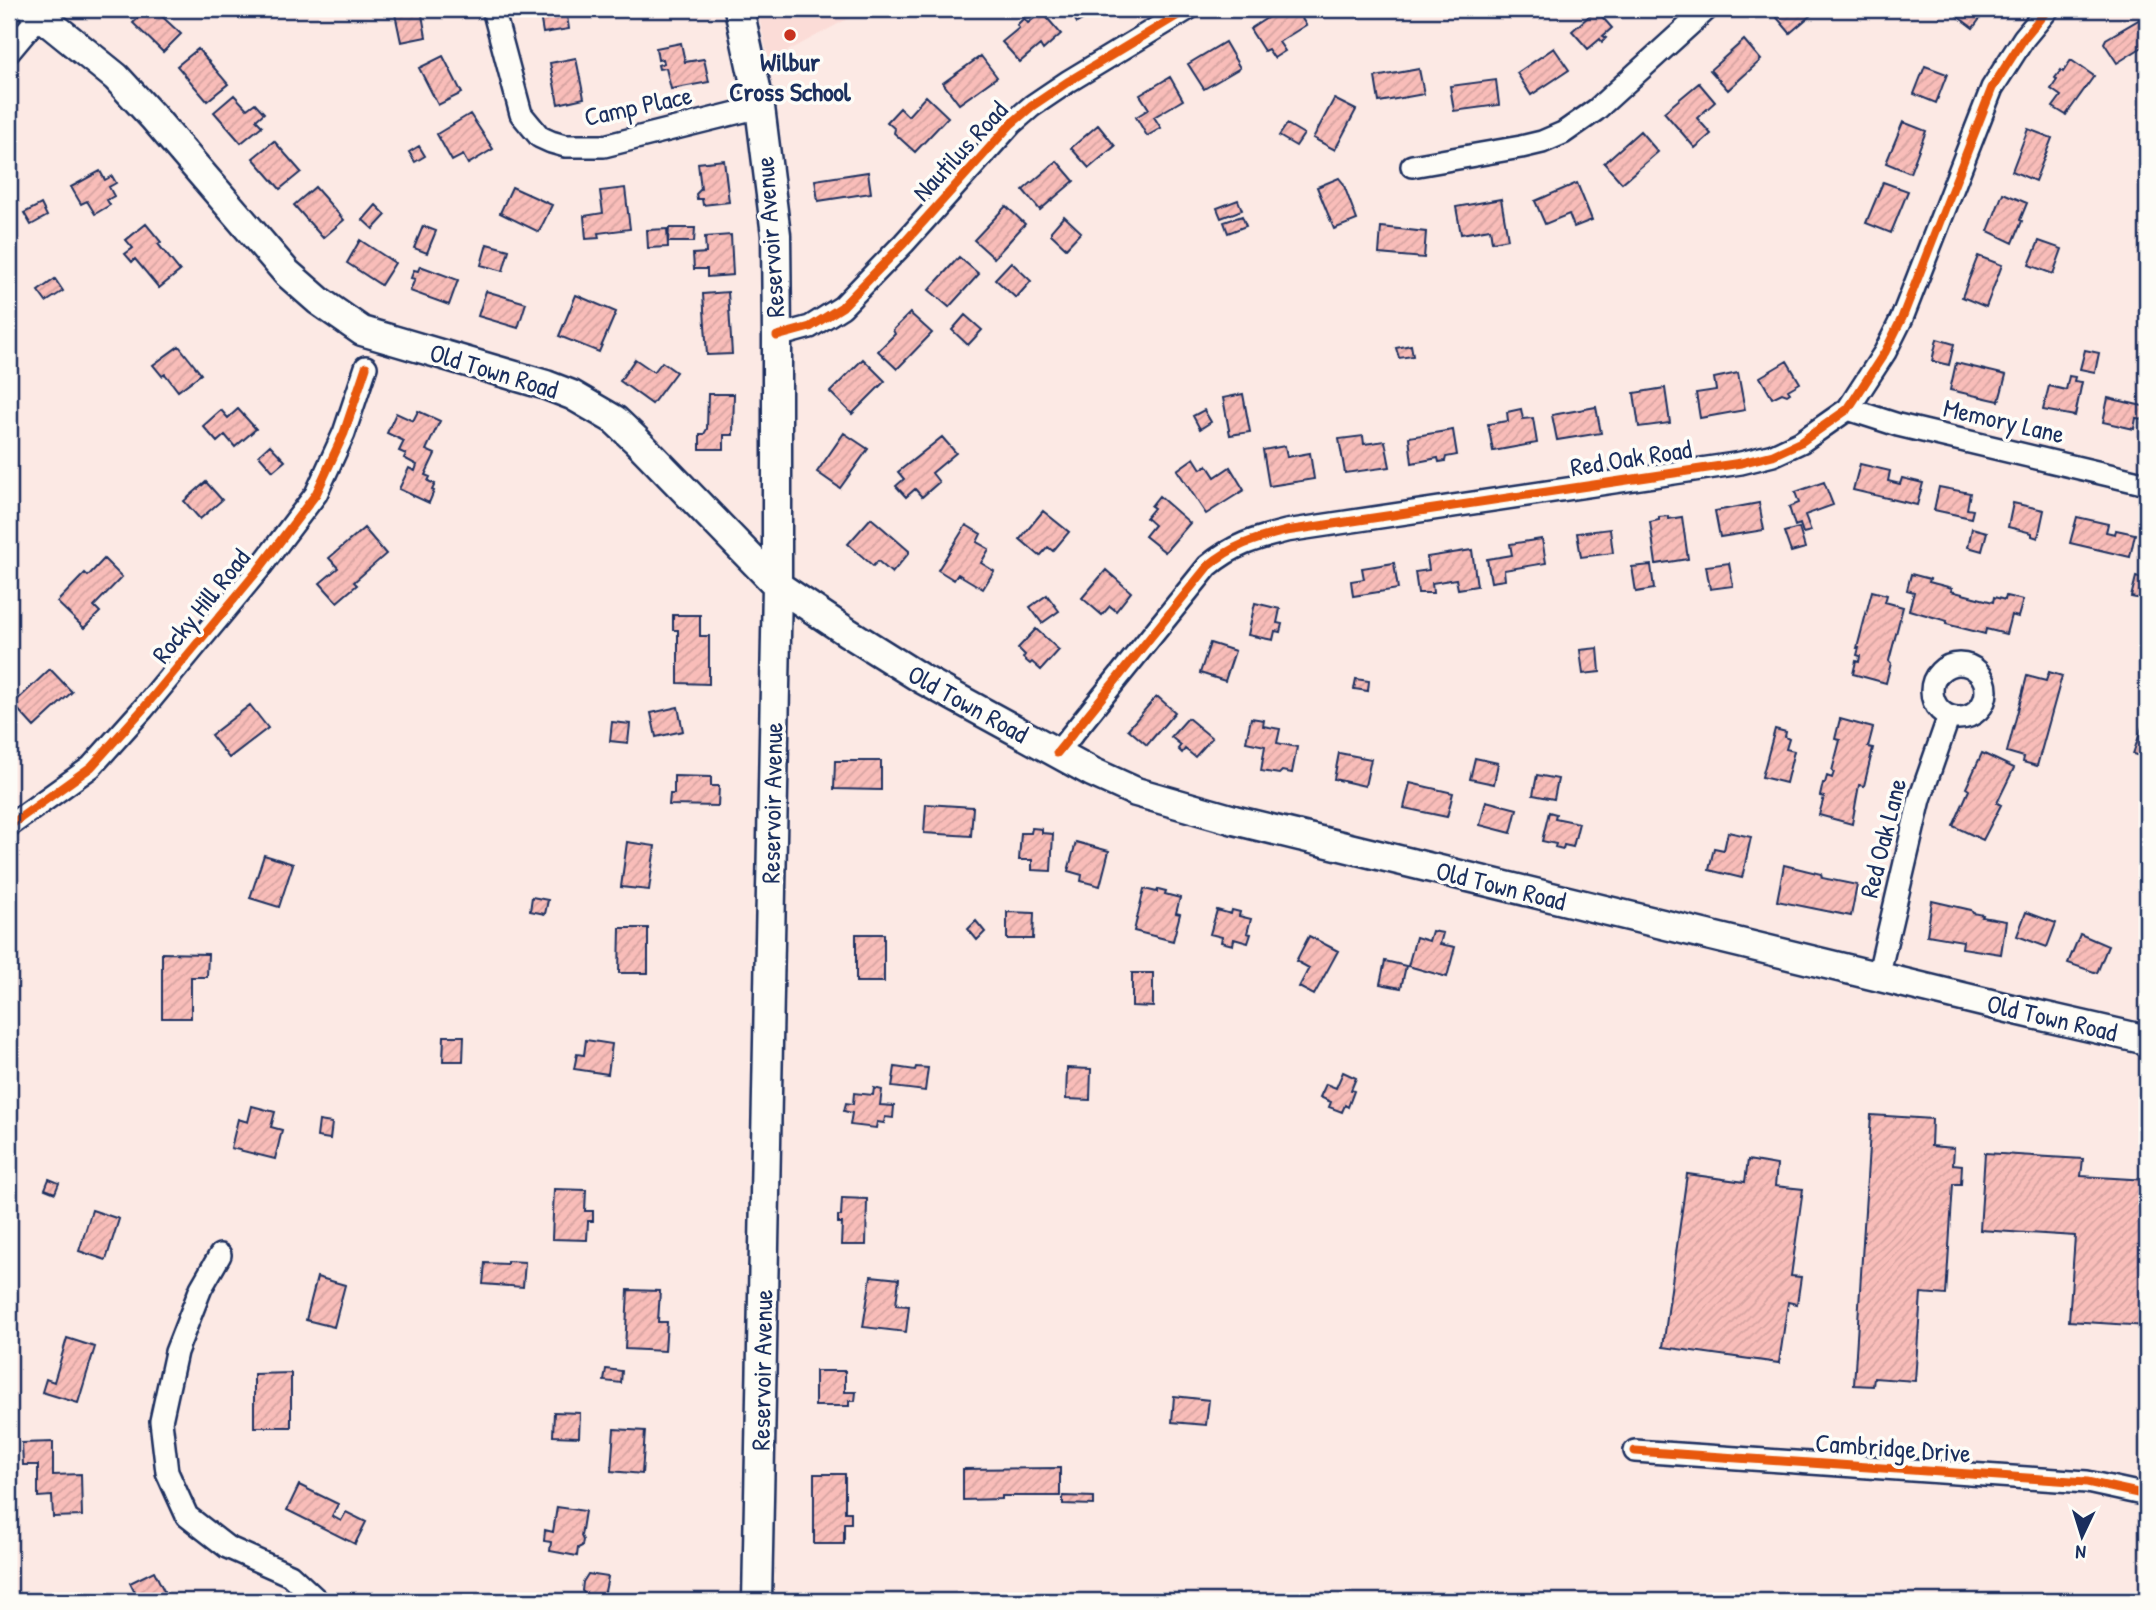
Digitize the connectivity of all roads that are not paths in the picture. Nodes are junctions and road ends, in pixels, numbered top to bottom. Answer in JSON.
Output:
{"nodes":[{"id":1,"x":493,"y":9,"type":"edge"},
{"id":2,"x":739,"y":9,"type":"edge"},
{"id":3,"x":1188,"y":9,"type":"edge"},
{"id":4,"x":1707,"y":9,"type":"edge"},
{"id":5,"x":2048,"y":9,"type":"edge"},
{"id":6,"x":36,"y":12,"type":"edge"},
{"id":7,"x":9,"y":52,"type":"edge"},
{"id":8,"x":760,"y":107,"type":"junction"},
{"id":9,"x":1412,"y":166,"type":"dead end"},
{"id":10,"x":777,"y":336,"type":"junction"},
{"id":11,"x":366,"y":368,"type":"dead end"},
{"id":12,"x":1848,"y":409,"type":"junction"},
{"id":13,"x":2147,"y":484,"type":"edge"},
{"id":14,"x":776,"y":584,"type":"junction"},
{"id":15,"x":1949,"y":716,"type":"dead end"},
{"id":16,"x":1057,"y":754,"type":"junction"},
{"id":17,"x":9,"y":826,"type":"edge"},
{"id":18,"x":1878,"y":977,"type":"junction"},
{"id":19,"x":2147,"y":1040,"type":"edge"},
{"id":20,"x":220,"y":1255,"type":"dead end"},
{"id":21,"x":1635,"y":1451,"type":"dead end"},
{"id":22,"x":2147,"y":1494,"type":"edge"},
{"id":23,"x":318,"y":1601,"type":"edge"},
{"id":24,"x":757,"y":1601,"type":"edge"}],
"edges":[{"from":1,"to":8,"type":"street","name":"Camp Place"},
{"from":2,"to":8,"type":"main road","name":"Reservoir Avenue"},
{"from":3,"to":10,"type":"street","name":"Nautilus Road"},
{"from":4,"to":9,"type":"street"},
{"from":5,"to":12,"type":"street","name":"Red Oak Road"},
{"from":6,"to":7,"type":"street"},
{"from":6,"to":14,"type":"main road","name":"Old Town Road"},
{"from":8,"to":10,"type":"main road","name":"Reservoir Avenue"},
{"from":10,"to":14,"type":"main road","name":"Reservoir Avenue"},
{"from":11,"to":17,"type":"street","name":"Rocky Hill Road"},
{"from":12,"to":13,"type":"street","name":"Memory Lane"},
{"from":12,"to":16,"type":"street","name":"Red Oak Road"},
{"from":14,"to":16,"type":"main road","name":"Old Town Road"},
{"from":14,"to":24,"type":"main road","name":"Reservoir Avenue"},
{"from":15,"to":18,"type":"street","name":"Red Oak Lane"},
{"from":16,"to":18,"type":"main road","name":"Old Town Road"},
{"from":18,"to":19,"type":"main road","name":"Old Town Road"},
{"from":20,"to":23,"type":"street"},
{"from":21,"to":22,"type":"street","name":"Cambridge Drive"}]}
